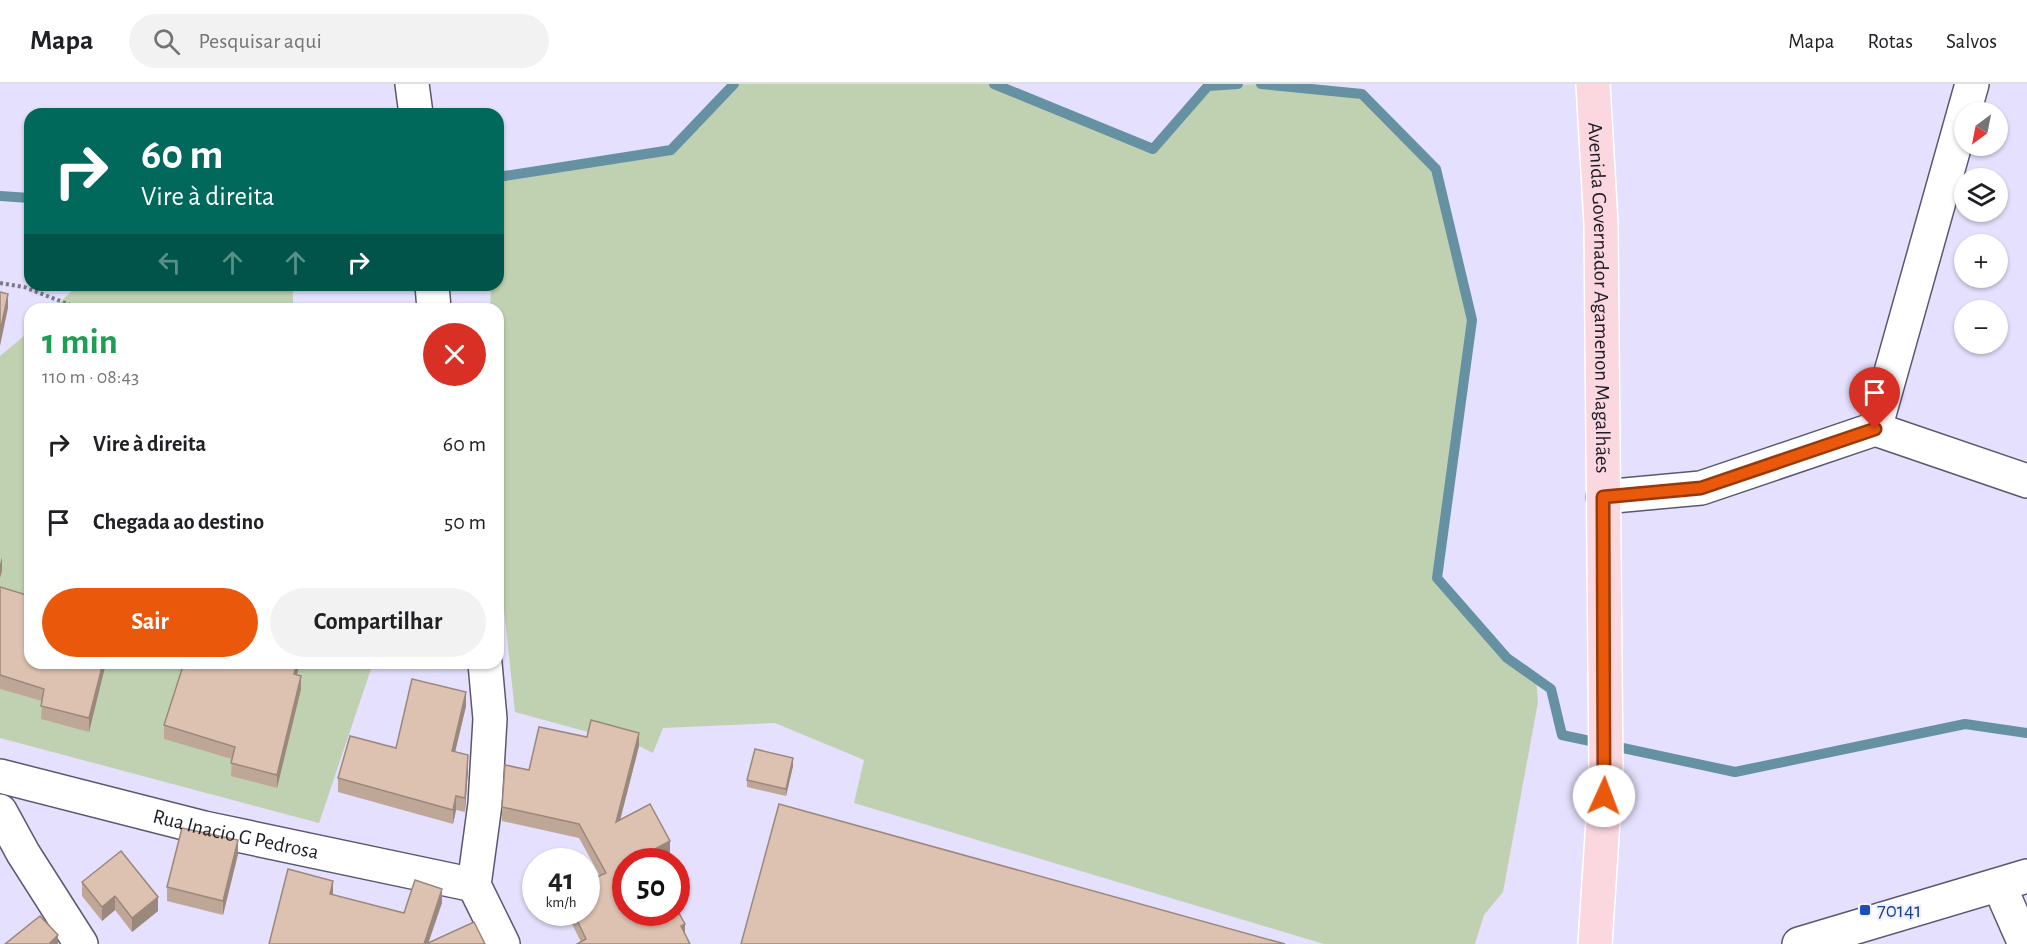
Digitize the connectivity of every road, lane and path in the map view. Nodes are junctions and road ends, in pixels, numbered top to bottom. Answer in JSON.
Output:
{"nodes":[{"id":1,"x":412,"y":84,"type":"edge"},
{"id":2,"x":1593,"y":84,"type":"edge"},
{"id":3,"x":1972,"y":84,"type":"edge"},
{"id":4,"x":415,"y":108,"type":"edge"},
{"id":5,"x":0,"y":283,"type":"edge"},
{"id":6,"x":24,"y":287,"type":"edge"},
{"id":7,"x":34,"y":291,"type":"edge"},
{"id":8,"x":65,"y":303,"type":"edge"},
{"id":9,"x":1875,"y":429,"type":"junction"},
{"id":10,"x":2027,"y":481,"type":"edge"},
{"id":11,"x":1603,"y":497,"type":"junction"},
{"id":12,"x":486,"y":669,"type":"edge"},
{"id":13,"x":0,"y":776,"type":"edge"},
{"id":14,"x":0,"y":811,"type":"edge"},
{"id":15,"x":2013,"y":880,"type":"edge"},
{"id":16,"x":474,"y":885,"type":"junction"},
{"id":17,"x":81,"y":944,"type":"edge"},
{"id":18,"x":503,"y":944,"type":"edge"},
{"id":19,"x":1595,"y":944,"type":"edge"},
{"id":20,"x":1799,"y":944,"type":"edge"},
{"id":21,"x":2025,"y":944,"type":"edge"}],
"edges":[{"from":1,"to":4,"type":"street"},
{"from":2,"to":11,"type":"main road","name":"Avenida Governador Agamenon Magalhães"},
{"from":3,"to":9,"type":"street"},
{"from":5,"to":6,"type":"path"},
{"from":7,"to":8,"type":"path"},
{"from":9,"to":10,"type":"street"},
{"from":9,"to":11,"type":"street"},
{"from":11,"to":19,"type":"main road","name":"Avenida Governador Agamenon Magalhães"},
{"from":12,"to":16,"type":"street"},
{"from":13,"to":16,"type":"street","name":"Rua Inacio G Pedrosa"},
{"from":14,"to":17,"type":"street"},
{"from":15,"to":20,"type":"street"},
{"from":15,"to":21,"type":"street"},
{"from":16,"to":18,"type":"street"}]}
